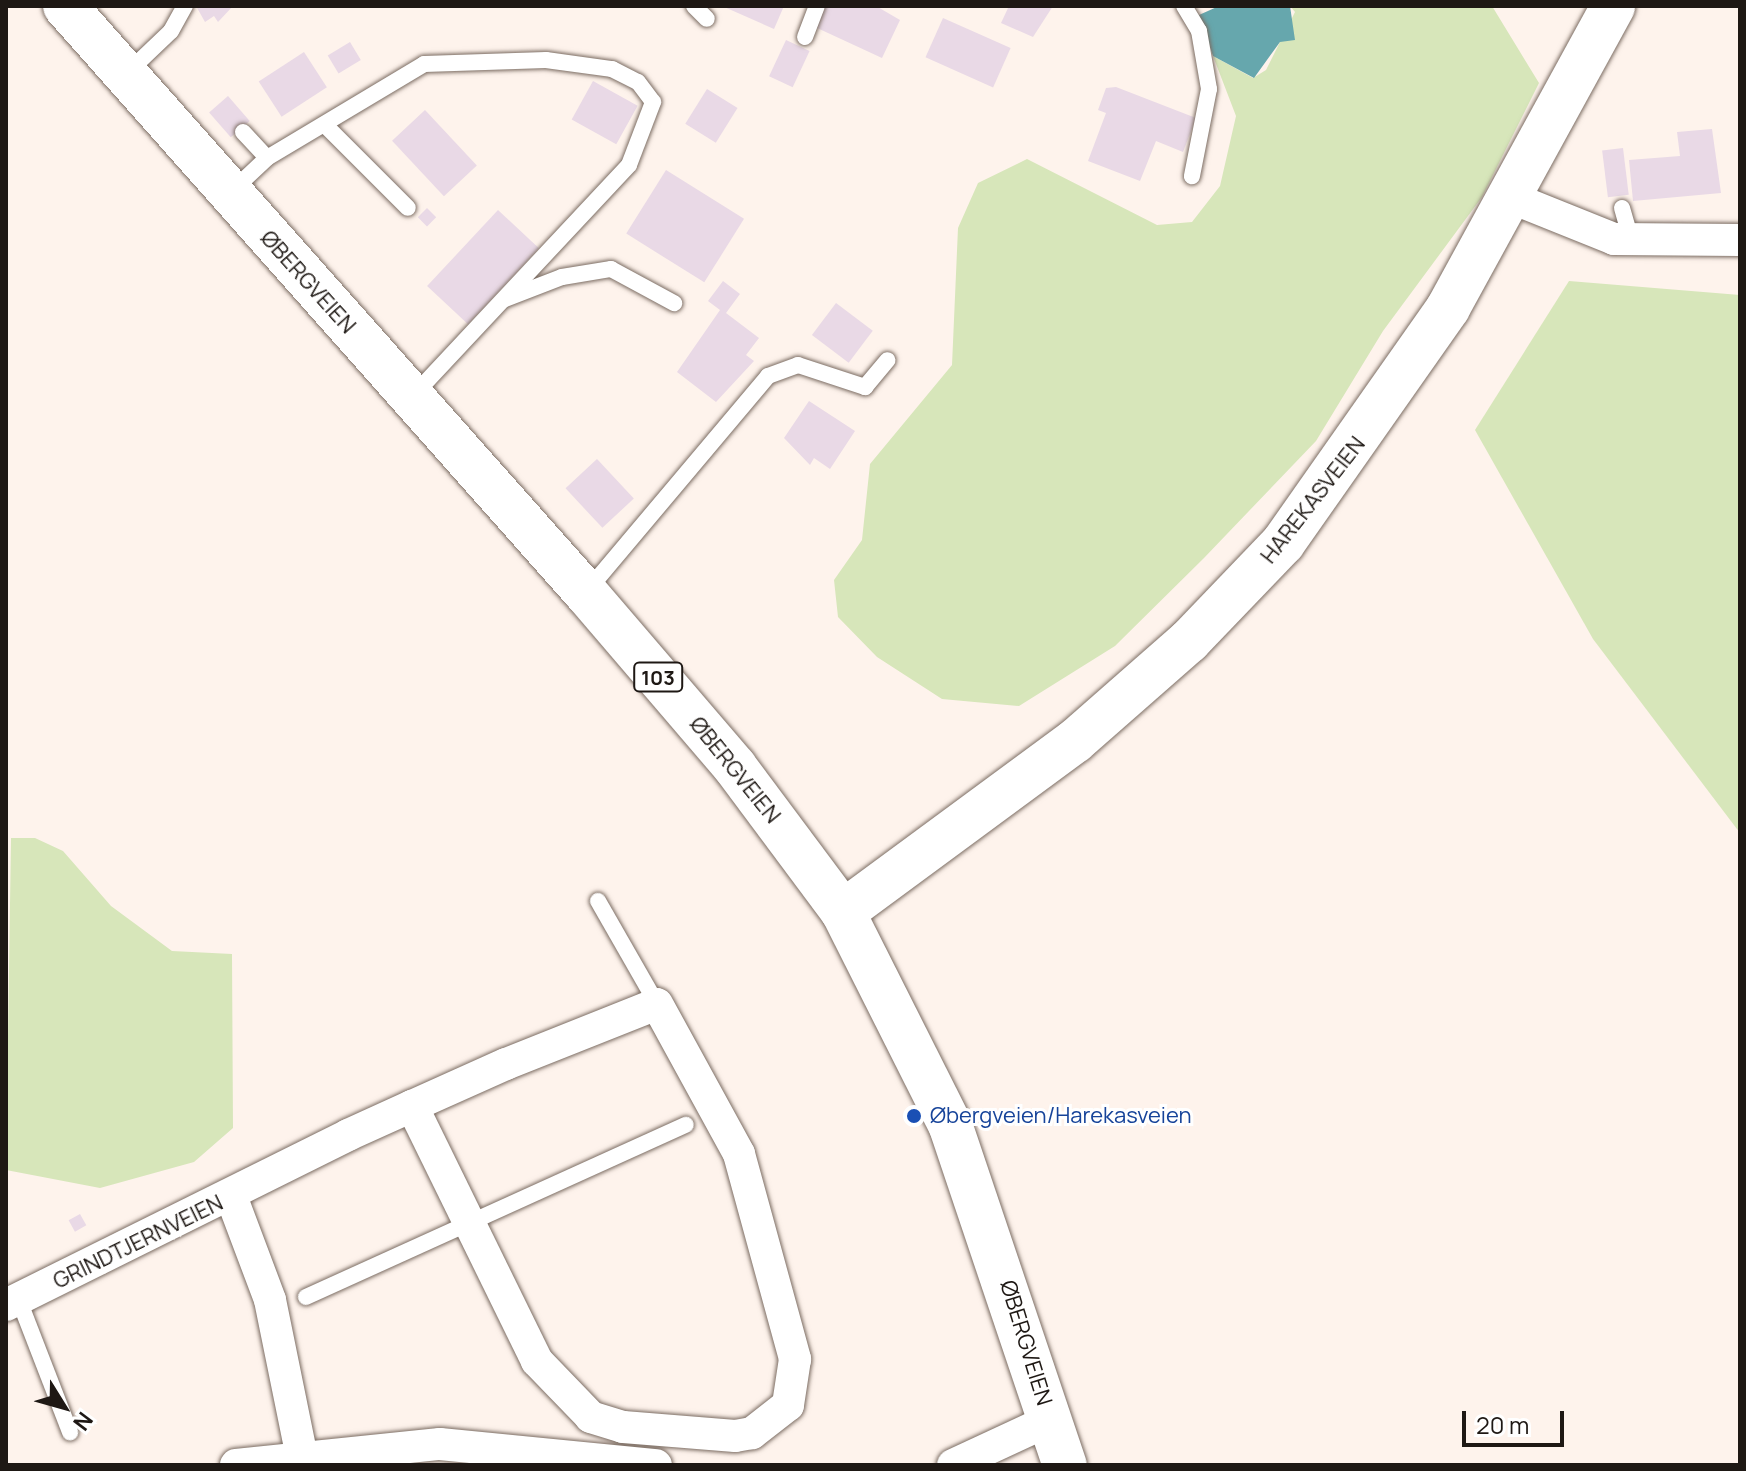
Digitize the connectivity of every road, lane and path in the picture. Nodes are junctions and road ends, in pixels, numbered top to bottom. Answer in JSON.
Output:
{"nodes":[{"id":1,"x":65,"y":6,"type":"edge"},
{"id":2,"x":185,"y":6,"type":"edge"},
{"id":3,"x":694,"y":6,"type":"edge"},
{"id":4,"x":817,"y":6,"type":"edge"},
{"id":5,"x":1184,"y":6,"type":"edge"},
{"id":6,"x":1613,"y":6,"type":"edge"},
{"id":7,"x":707,"y":19,"type":"dead end"},
{"id":8,"x":805,"y":37,"type":"dead end"},
{"id":9,"x":124,"y":75,"type":"junction"},
{"id":10,"x":325,"y":125,"type":"junction"},
{"id":11,"x":243,"y":132,"type":"dead end"},
{"id":12,"x":267,"y":158,"type":"junction"},
{"id":13,"x":1192,"y":176,"type":"dead end"},
{"id":14,"x":229,"y":194,"type":"junction"},
{"id":15,"x":1512,"y":198,"type":"junction"},
{"id":16,"x":408,"y":208,"type":"dead end"},
{"id":17,"x":1622,"y":208,"type":"dead end"},
{"id":18,"x":1631,"y":239,"type":"junction"},
{"id":19,"x":1740,"y":240,"type":"edge"},
{"id":20,"x":499,"y":301,"type":"junction"},
{"id":21,"x":674,"y":303,"type":"dead end"},
{"id":22,"x":888,"y":360,"type":"dead end"},
{"id":23,"x":412,"y":397,"type":"junction"},
{"id":24,"x":586,"y":593,"type":"junction"},
{"id":25,"x":598,"y":901,"type":"dead end"},
{"id":26,"x":843,"y":912,"type":"junction"},
{"id":27,"x":657,"y":1004,"type":"junction"},
{"id":28,"x":412,"y":1106,"type":"junction"},
{"id":29,"x":686,"y":1125,"type":"dead end"},
{"id":30,"x":231,"y":1196,"type":"junction"},
{"id":31,"x":470,"y":1225,"type":"junction"},
{"id":32,"x":306,"y":1297,"type":"dead end"},
{"id":33,"x":13,"y":1302,"type":"edge"},
{"id":34,"x":1050,"y":1420,"type":"junction"},
{"id":35,"x":70,"y":1432,"type":"dead end"},
{"id":36,"x":301,"y":1453,"type":"junction"},
{"id":37,"x":236,"y":1465,"type":"edge"},
{"id":38,"x":656,"y":1465,"type":"edge"},
{"id":39,"x":953,"y":1465,"type":"edge"},
{"id":40,"x":1065,"y":1465,"type":"edge"}],
"edges":[{"from":1,"to":9,"type":"main road","name":"ØBERGVEIEN","number":"103"},
{"from":2,"to":9,"type":"lane"},
{"from":3,"to":7,"type":"lane"},
{"from":4,"to":8,"type":"lane"},
{"from":5,"to":13,"type":"lane"},
{"from":6,"to":15,"type":"main road","name":"HAREKASVEIEN"},
{"from":9,"to":14,"type":"main road","name":"ØBERGVEIEN","number":"103"},
{"from":10,"to":12,"type":"lane"},
{"from":10,"to":16,"type":"lane"},
{"from":10,"to":20,"type":"lane"},
{"from":11,"to":12,"type":"lane"},
{"from":12,"to":14,"type":"lane"},
{"from":14,"to":23,"type":"main road","name":"ØBERGVEIEN","number":"103"},
{"from":15,"to":18,"type":"street"},
{"from":15,"to":26,"type":"main road","name":"HAREKASVEIEN"},
{"from":17,"to":18,"type":"lane"},
{"from":18,"to":19,"type":"street"},
{"from":20,"to":21,"type":"lane"},
{"from":20,"to":23,"type":"lane"},
{"from":22,"to":24,"type":"lane"},
{"from":23,"to":24,"type":"main road","name":"ØBERGVEIEN","number":"103"},
{"from":24,"to":26,"type":"main road","name":"ØBERGVEIEN","number":"103"},
{"from":25,"to":27,"type":"lane"},
{"from":26,"to":34,"type":"main road","name":"ØBERGVEIEN","number":"103"},
{"from":27,"to":28,"type":"street"},
{"from":27,"to":31,"type":"street"},
{"from":28,"to":30,"type":"street"},
{"from":28,"to":31,"type":"street"},
{"from":29,"to":31,"type":"lane"},
{"from":30,"to":33,"type":"street","name":"GRINDTJERNVEIEN"},
{"from":30,"to":36,"type":"street","name":"GRINDTJERNVEIEN"},
{"from":31,"to":32,"type":"lane"},
{"from":33,"to":35,"type":"lane","name":"GRINDTJERNVEIEN"},
{"from":34,"to":39,"type":"street"},
{"from":34,"to":40,"type":"main road","name":"ØBERGVEIEN","number":"103"},
{"from":36,"to":37,"type":"street"},
{"from":36,"to":38,"type":"street"}]}
